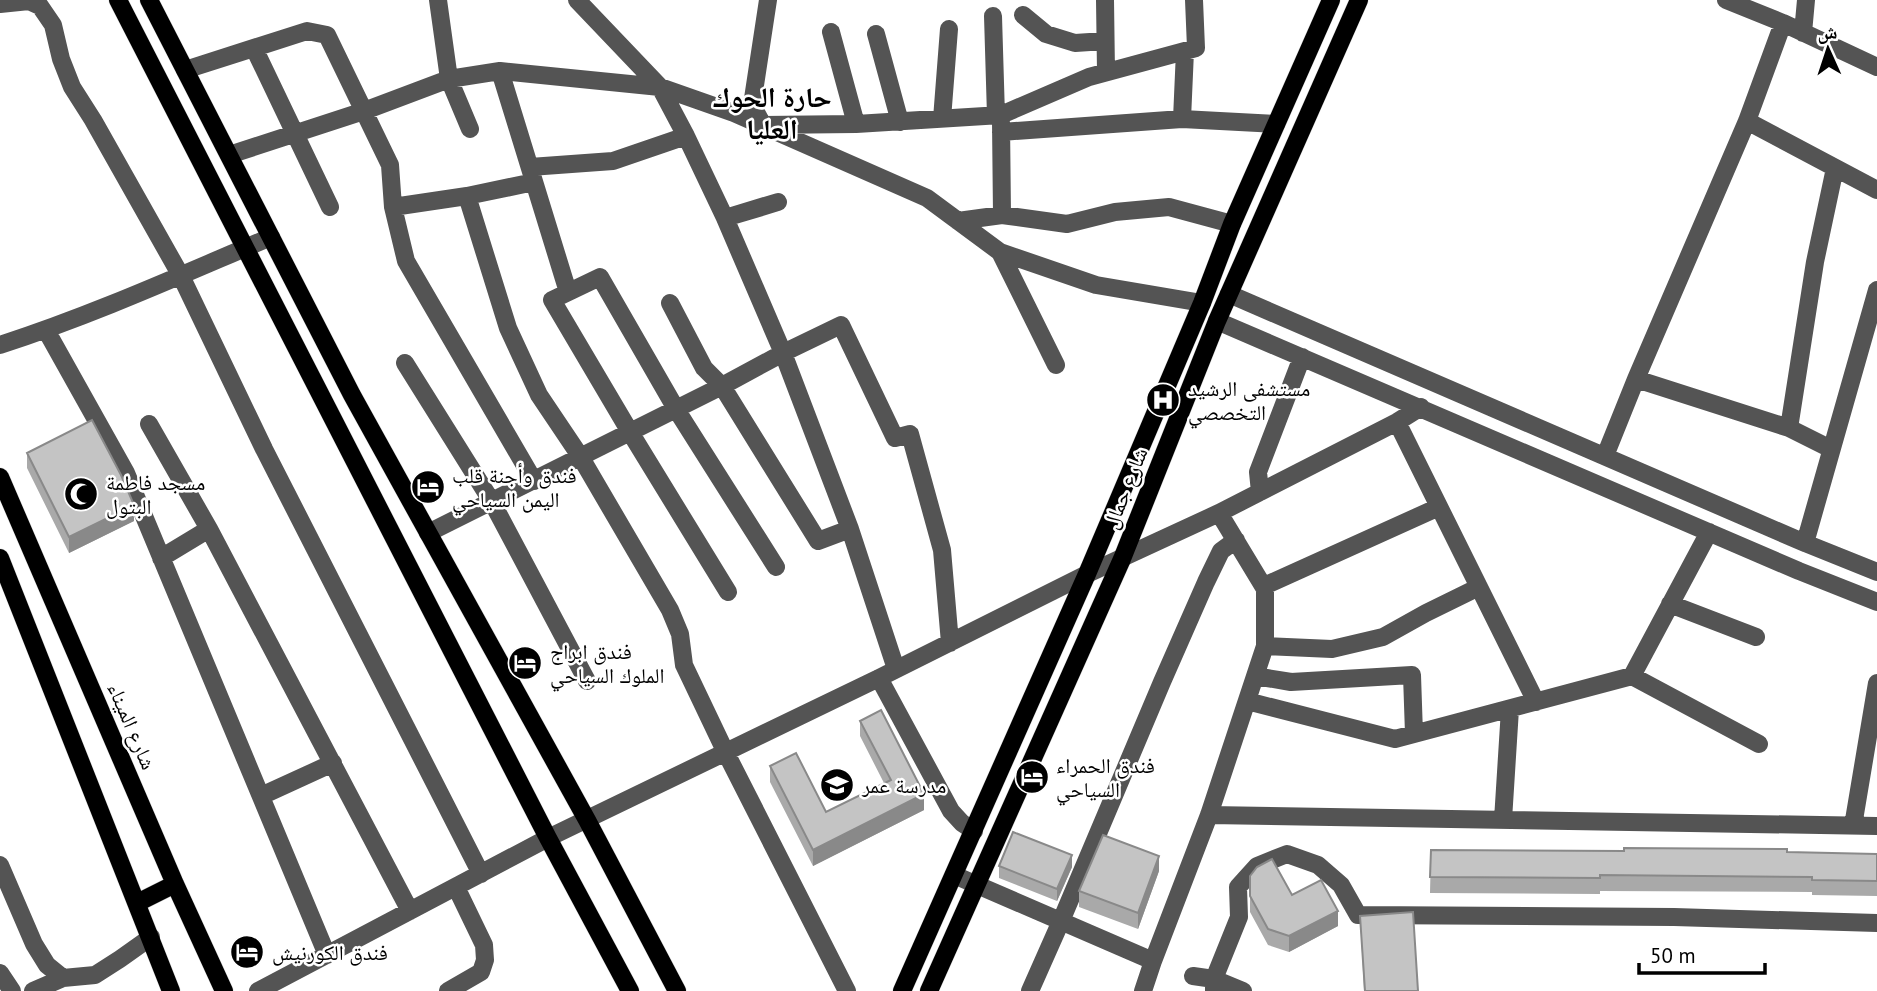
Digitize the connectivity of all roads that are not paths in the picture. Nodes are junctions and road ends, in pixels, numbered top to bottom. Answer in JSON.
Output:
{"nodes":[{"id":1,"x":118,"y":0,"type":"edge"},
{"id":2,"x":149,"y":0,"type":"edge"},
{"id":3,"x":438,"y":0,"type":"edge"},
{"id":4,"x":577,"y":0,"type":"edge"},
{"id":5,"x":768,"y":0,"type":"edge"},
{"id":6,"x":1105,"y":0,"type":"edge"},
{"id":7,"x":1194,"y":0,"type":"edge"},
{"id":8,"x":1331,"y":0,"type":"edge"},
{"id":9,"x":1359,"y":0,"type":"edge"},
{"id":10,"x":1726,"y":0,"type":"edge"},
{"id":11,"x":1806,"y":0,"type":"edge"},
{"id":12,"x":0,"y":4,"type":"edge"},
{"id":13,"x":1023,"y":15,"type":"dead end"},
{"id":14,"x":993,"y":16,"type":"dead end"},
{"id":15,"x":1783,"y":23,"type":"junction"},
{"id":16,"x":948,"y":29,"type":"dead end"},
{"id":17,"x":831,"y":32,"type":"dead end"},
{"id":18,"x":1803,"y":33,"type":"junction"},
{"id":19,"x":876,"y":34,"type":"dead end"},
{"id":20,"x":1105,"y":41,"type":"junction"},
{"id":21,"x":254,"y":48,"type":"junction"},
{"id":22,"x":1185,"y":51,"type":"junction"},
{"id":23,"x":1877,"y":67,"type":"edge"},
{"id":24,"x":185,"y":70,"type":"junction"},
{"id":25,"x":500,"y":71,"type":"junction"},
{"id":26,"x":1106,"y":72,"type":"junction"},
{"id":27,"x":449,"y":79,"type":"junction"},
{"id":28,"x":660,"y":87,"type":"junction"},
{"id":29,"x":364,"y":111,"type":"junction"},
{"id":30,"x":942,"y":119,"type":"junction"},
{"id":31,"x":1182,"y":119,"type":"junction"},
{"id":32,"x":900,"y":121,"type":"junction"},
{"id":33,"x":999,"y":121,"type":"junction"},
{"id":34,"x":1747,"y":121,"type":"junction"},
{"id":35,"x":856,"y":124,"type":"junction"},
{"id":36,"x":1276,"y":124,"type":"junction"},
{"id":37,"x":763,"y":125,"type":"junction"},
{"id":38,"x":470,"y":128,"type":"dead end"},
{"id":39,"x":295,"y":133,"type":"junction"},
{"id":40,"x":686,"y":136,"type":"junction"},
{"id":41,"x":229,"y":155,"type":"junction"},
{"id":42,"x":1835,"y":168,"type":"junction"},
{"id":43,"x":532,"y":174,"type":"junction"},
{"id":44,"x":1877,"y":190,"type":"edge"},
{"id":45,"x":467,"y":197,"type":"junction"},
{"id":46,"x":778,"y":202,"type":"dead end"},
{"id":47,"x":330,"y":207,"type":"dead end"},
{"id":48,"x":393,"y":207,"type":"junction"},
{"id":49,"x":1002,"y":215,"type":"junction"},
{"id":50,"x":725,"y":218,"type":"junction"},
{"id":51,"x":958,"y":221,"type":"junction"},
{"id":52,"x":1232,"y":224,"type":"junction"},
{"id":53,"x":271,"y":237,"type":"junction"},
{"id":54,"x":245,"y":248,"type":"junction"},
{"id":55,"x":1000,"y":252,"type":"junction"},
{"id":56,"x":181,"y":276,"type":"junction"},
{"id":57,"x":1877,"y":290,"type":"edge"},
{"id":58,"x":568,"y":292,"type":"junction"},
{"id":59,"x":1229,"y":294,"type":"junction"},
{"id":60,"x":670,"y":303,"type":"dead end"},
{"id":61,"x":1202,"y":303,"type":"junction"},
{"id":62,"x":1217,"y":321,"type":"junction"},
{"id":63,"x":46,"y":330,"type":"junction"},
{"id":64,"x":0,"y":345,"type":"edge"},
{"id":65,"x":783,"y":353,"type":"junction"},
{"id":66,"x":1302,"y":357,"type":"junction"},
{"id":67,"x":405,"y":363,"type":"dead end"},
{"id":68,"x":1056,"y":365,"type":"dead end"},
{"id":69,"x":1636,"y":379,"type":"junction"},
{"id":70,"x":722,"y":386,"type":"junction"},
{"id":71,"x":1421,"y":407,"type":"junction"},
{"id":72,"x":676,"y":409,"type":"junction"},
{"id":73,"x":1397,"y":422,"type":"junction"},
{"id":74,"x":149,"y":424,"type":"dead end"},
{"id":75,"x":1789,"y":428,"type":"junction"},
{"id":76,"x":630,"y":432,"type":"junction"},
{"id":77,"x":1831,"y":449,"type":"junction"},
{"id":78,"x":580,"y":456,"type":"junction"},
{"id":79,"x":1605,"y":456,"type":"junction"},
{"id":80,"x":0,"y":477,"type":"edge"},
{"id":81,"x":534,"y":481,"type":"junction"},
{"id":82,"x":1260,"y":492,"type":"junction"},
{"id":83,"x":492,"y":502,"type":"junction"},
{"id":84,"x":1439,"y":507,"type":"junction"},
{"id":85,"x":1219,"y":513,"type":"junction"},
{"id":86,"x":209,"y":529,"type":"junction"},
{"id":87,"x":850,"y":529,"type":"junction"},
{"id":88,"x":1709,"y":532,"type":"junction"},
{"id":89,"x":428,"y":533,"type":"junction"},
{"id":90,"x":1236,"y":540,"type":"junction"},
{"id":91,"x":1805,"y":543,"type":"junction"},
{"id":92,"x":0,"y":558,"type":"edge"},
{"id":93,"x":161,"y":558,"type":"junction"},
{"id":94,"x":1122,"y":559,"type":"junction"},
{"id":95,"x":776,"y":567,"type":"dead end"},
{"id":96,"x":1877,"y":572,"type":"edge"},
{"id":97,"x":1087,"y":574,"type":"junction"},
{"id":98,"x":1264,"y":586,"type":"junction"},
{"id":99,"x":1479,"y":587,"type":"junction"},
{"id":100,"x":728,"y":592,"type":"dead end"},
{"id":101,"x":1877,"y":601,"type":"edge"},
{"id":102,"x":1670,"y":604,"type":"junction"},
{"id":103,"x":1756,"y":637,"type":"dead end"},
{"id":104,"x":950,"y":643,"type":"junction"},
{"id":105,"x":1265,"y":646,"type":"junction"},
{"id":106,"x":896,"y":669,"type":"junction"},
{"id":107,"x":1255,"y":676,"type":"junction"},
{"id":108,"x":1632,"y":676,"type":"junction"},
{"id":109,"x":879,"y":678,"type":"junction"},
{"id":110,"x":587,"y":681,"type":"dead end"},
{"id":111,"x":1877,"y":683,"type":"edge"},
{"id":112,"x":1247,"y":701,"type":"junction"},
{"id":113,"x":1536,"y":702,"type":"junction"},
{"id":114,"x":1510,"y":709,"type":"junction"},
{"id":115,"x":1414,"y":734,"type":"junction"},
{"id":116,"x":1759,"y":744,"type":"dead end"},
{"id":117,"x":725,"y":751,"type":"junction"},
{"id":118,"x":332,"y":763,"type":"junction"},
{"id":119,"x":261,"y":796,"type":"junction"},
{"id":120,"x":1209,"y":815,"type":"junction"},
{"id":121,"x":587,"y":820,"type":"junction"},
{"id":122,"x":1503,"y":820,"type":"junction"},
{"id":123,"x":1853,"y":826,"type":"junction"},
{"id":124,"x":1877,"y":826,"type":"edge"},
{"id":125,"x":974,"y":831,"type":"junction"},
{"id":126,"x":548,"y":838,"type":"junction"},
{"id":127,"x":0,"y":865,"type":"edge"},
{"id":128,"x":481,"y":874,"type":"junction"},
{"id":129,"x":954,"y":875,"type":"junction"},
{"id":130,"x":175,"y":884,"type":"junction"},
{"id":131,"x":976,"y":884,"type":"junction"},
{"id":132,"x":456,"y":887,"type":"junction"},
{"id":133,"x":137,"y":903,"type":"junction"},
{"id":134,"x":410,"y":911,"type":"junction"},
{"id":135,"x":1062,"y":921,"type":"junction"},
{"id":136,"x":1877,"y":923,"type":"edge"},
{"id":137,"x":151,"y":937,"type":"junction"},
{"id":138,"x":327,"y":955,"type":"junction"},
{"id":139,"x":1153,"y":961,"type":"junction"},
{"id":140,"x":0,"y":973,"type":"edge"},
{"id":141,"x":1193,"y":976,"type":"dead end"},
{"id":142,"x":63,"y":978,"type":"junction"},
{"id":143,"x":1214,"y":985,"type":"edge"},
{"id":144,"x":12,"y":991,"type":"edge"},
{"id":145,"x":33,"y":991,"type":"edge"},
{"id":146,"x":171,"y":991,"type":"edge"},
{"id":147,"x":224,"y":991,"type":"edge"},
{"id":148,"x":258,"y":991,"type":"edge"},
{"id":149,"x":448,"y":991,"type":"edge"},
{"id":150,"x":630,"y":991,"type":"edge"},
{"id":151,"x":677,"y":991,"type":"edge"},
{"id":152,"x":847,"y":991,"type":"edge"},
{"id":153,"x":902,"y":991,"type":"edge"},
{"id":154,"x":929,"y":991,"type":"edge"},
{"id":155,"x":1030,"y":991,"type":"edge"},
{"id":156,"x":1143,"y":991,"type":"edge"},
{"id":157,"x":1243,"y":991,"type":"edge"}],
"edges":[{"from":1,"to":54,"type":"main road"},
{"from":2,"to":24,"type":"main road"},
{"from":3,"to":27,"type":"street"},
{"from":4,"to":28,"type":"street"},
{"from":5,"to":37,"type":"street"},
{"from":6,"to":20,"type":"street"},
{"from":7,"to":22,"type":"street"},
{"from":8,"to":36,"type":"main road","name":"شارع جمال"},
{"from":9,"to":59,"type":"main road","name":"شارع جمال"},
{"from":10,"to":15,"type":"street"},
{"from":11,"to":18,"type":"street"},
{"from":12,"to":56,"type":"street"},
{"from":13,"to":20,"type":"street"},
{"from":14,"to":33,"type":"street"},
{"from":15,"to":18,"type":"street"},
{"from":15,"to":34,"type":"street"},
{"from":16,"to":30,"type":"street"},
{"from":17,"to":35,"type":"street"},
{"from":18,"to":23,"type":"street"},
{"from":19,"to":32,"type":"street"},
{"from":20,"to":26,"type":"street"},
{"from":21,"to":24,"type":"street"},
{"from":21,"to":29,"type":"street"},
{"from":21,"to":39,"type":"street"},
{"from":22,"to":26,"type":"street"},
{"from":22,"to":31,"type":"street"},
{"from":24,"to":41,"type":"main road"},
{"from":25,"to":27,"type":"street"},
{"from":25,"to":28,"type":"street"},
{"from":25,"to":43,"type":"street"},
{"from":26,"to":33,"type":"street"},
{"from":27,"to":29,"type":"street"},
{"from":27,"to":38,"type":"street"},
{"from":28,"to":37,"type":"street"},
{"from":28,"to":40,"type":"street"},
{"from":29,"to":39,"type":"street"},
{"from":29,"to":48,"type":"street"},
{"from":30,"to":32,"type":"street"},
{"from":30,"to":33,"type":"street"},
{"from":31,"to":33,"type":"street"},
{"from":31,"to":36,"type":"street"},
{"from":32,"to":35,"type":"street"},
{"from":33,"to":49,"type":"street"},
{"from":34,"to":42,"type":"street"},
{"from":34,"to":69,"type":"street"},
{"from":35,"to":37,"type":"street"},
{"from":36,"to":52,"type":"main road","name":"شارع جمال"},
{"from":37,"to":51,"type":"street"},
{"from":39,"to":41,"type":"street"},
{"from":39,"to":47,"type":"street"},
{"from":40,"to":43,"type":"street"},
{"from":40,"to":50,"type":"street"},
{"from":41,"to":53,"type":"main road"},
{"from":42,"to":44,"type":"street"},
{"from":42,"to":75,"type":"street"},
{"from":43,"to":45,"type":"street"},
{"from":43,"to":58,"type":"street"},
{"from":45,"to":48,"type":"street"},
{"from":45,"to":78,"type":"street"},
{"from":46,"to":50,"type":"street"},
{"from":48,"to":81,"type":"street"},
{"from":49,"to":51,"type":"street"},
{"from":49,"to":52,"type":"street"},
{"from":50,"to":65,"type":"street"},
{"from":51,"to":55,"type":"street"},
{"from":52,"to":61,"type":"main road","name":"شارع جمال"},
{"from":53,"to":54,"type":"street"},
{"from":53,"to":89,"type":"main road"},
{"from":54,"to":56,"type":"street"},
{"from":54,"to":126,"type":"main road"},
{"from":55,"to":61,"type":"street"},
{"from":55,"to":68,"type":"street"},
{"from":56,"to":63,"type":"street"},
{"from":56,"to":128,"type":"street"},
{"from":57,"to":77,"type":"street"},
{"from":58,"to":72,"type":"street"},
{"from":58,"to":76,"type":"street"},
{"from":59,"to":62,"type":"main road","name":"شارع جمال"},
{"from":59,"to":79,"type":"street"},
{"from":60,"to":70,"type":"street"},
{"from":61,"to":97,"type":"main road","name":"شارع جمال"},
{"from":62,"to":66,"type":"street"},
{"from":62,"to":94,"type":"main road","name":"شارع جمال"},
{"from":63,"to":64,"type":"street"},
{"from":63,"to":93,"type":"street"},
{"from":65,"to":70,"type":"street"},
{"from":65,"to":87,"type":"street"},
{"from":65,"to":104,"type":"street"},
{"from":66,"to":71,"type":"street"},
{"from":66,"to":82,"type":"street"},
{"from":67,"to":83,"type":"street"},
{"from":69,"to":75,"type":"street"},
{"from":69,"to":79,"type":"street"},
{"from":70,"to":72,"type":"street"},
{"from":70,"to":87,"type":"street"},
{"from":71,"to":73,"type":"street"},
{"from":71,"to":88,"type":"street"},
{"from":72,"to":76,"type":"street"},
{"from":72,"to":95,"type":"street"},
{"from":73,"to":82,"type":"street"},
{"from":73,"to":84,"type":"street"},
{"from":74,"to":86,"type":"street"},
{"from":75,"to":77,"type":"street"},
{"from":76,"to":78,"type":"street"},
{"from":76,"to":100,"type":"street"},
{"from":77,"to":91,"type":"street"},
{"from":78,"to":81,"type":"street"},
{"from":78,"to":117,"type":"street"},
{"from":79,"to":91,"type":"street"},
{"from":80,"to":130,"type":"main road","name":"شارع الميناء"},
{"from":81,"to":83,"type":"street"},
{"from":82,"to":85,"type":"street"},
{"from":83,"to":89,"type":"street"},
{"from":83,"to":110,"type":"street"},
{"from":84,"to":98,"type":"street"},
{"from":84,"to":99,"type":"street"},
{"from":85,"to":90,"type":"street"},
{"from":85,"to":94,"type":"street"},
{"from":86,"to":93,"type":"street"},
{"from":86,"to":118,"type":"street"},
{"from":87,"to":106,"type":"street"},
{"from":88,"to":101,"type":"street"},
{"from":88,"to":102,"type":"street"},
{"from":89,"to":121,"type":"main road"},
{"from":90,"to":98,"type":"street"},
{"from":90,"to":135,"type":"street"},
{"from":91,"to":96,"type":"street"},
{"from":92,"to":133,"type":"main road"},
{"from":93,"to":119,"type":"street"},
{"from":94,"to":97,"type":"street"},
{"from":94,"to":131,"type":"main road","name":"شارع جمال"},
{"from":97,"to":104,"type":"street"},
{"from":97,"to":125,"type":"main road","name":"شارع جمال"},
{"from":98,"to":105,"type":"street"},
{"from":99,"to":105,"type":"street"},
{"from":99,"to":113,"type":"street"},
{"from":102,"to":103,"type":"street"},
{"from":102,"to":108,"type":"street"},
{"from":104,"to":106,"type":"street"},
{"from":105,"to":107,"type":"street"},
{"from":106,"to":109,"type":"street"},
{"from":107,"to":112,"type":"street"},
{"from":107,"to":115,"type":"street"},
{"from":108,"to":113,"type":"street"},
{"from":108,"to":116,"type":"street"},
{"from":109,"to":117,"type":"street"},
{"from":109,"to":125,"type":"street"},
{"from":111,"to":123,"type":"street"},
{"from":112,"to":115,"type":"street"},
{"from":112,"to":120,"type":"street"},
{"from":113,"to":114,"type":"street"},
{"from":114,"to":115,"type":"street"},
{"from":114,"to":122,"type":"street"},
{"from":117,"to":121,"type":"street"},
{"from":117,"to":152,"type":"street"},
{"from":118,"to":119,"type":"street"},
{"from":118,"to":134,"type":"street"},
{"from":119,"to":138,"type":"street"},
{"from":120,"to":122,"type":"street"},
{"from":120,"to":139,"type":"street"},
{"from":121,"to":126,"type":"street"},
{"from":121,"to":151,"type":"main road"},
{"from":122,"to":123,"type":"street"},
{"from":123,"to":124,"type":"street"},
{"from":125,"to":129,"type":"main road","name":"شارع جمال"},
{"from":126,"to":128,"type":"street"},
{"from":126,"to":150,"type":"main road"},
{"from":127,"to":142,"type":"street"},
{"from":128,"to":132,"type":"street"},
{"from":129,"to":131,"type":"street"},
{"from":129,"to":153,"type":"main road","name":"شارع جمال"},
{"from":130,"to":133,"type":"main road"},
{"from":130,"to":147,"type":"main road","name":"شارع الميناء"},
{"from":131,"to":135,"type":"street"},
{"from":131,"to":154,"type":"main road","name":"شارع جمال"},
{"from":132,"to":134,"type":"street"},
{"from":132,"to":149,"type":"street"},
{"from":133,"to":137,"type":"main road"},
{"from":134,"to":138,"type":"street"},
{"from":135,"to":139,"type":"street"},
{"from":135,"to":155,"type":"street"},
{"from":136,"to":143,"type":"street"},
{"from":137,"to":142,"type":"street"},
{"from":137,"to":146,"type":"main road"},
{"from":138,"to":148,"type":"street"},
{"from":139,"to":156,"type":"street"},
{"from":140,"to":144,"type":"street"},
{"from":141,"to":143,"type":"street"},
{"from":142,"to":145,"type":"street"},
{"from":143,"to":157,"type":"street"}]}
